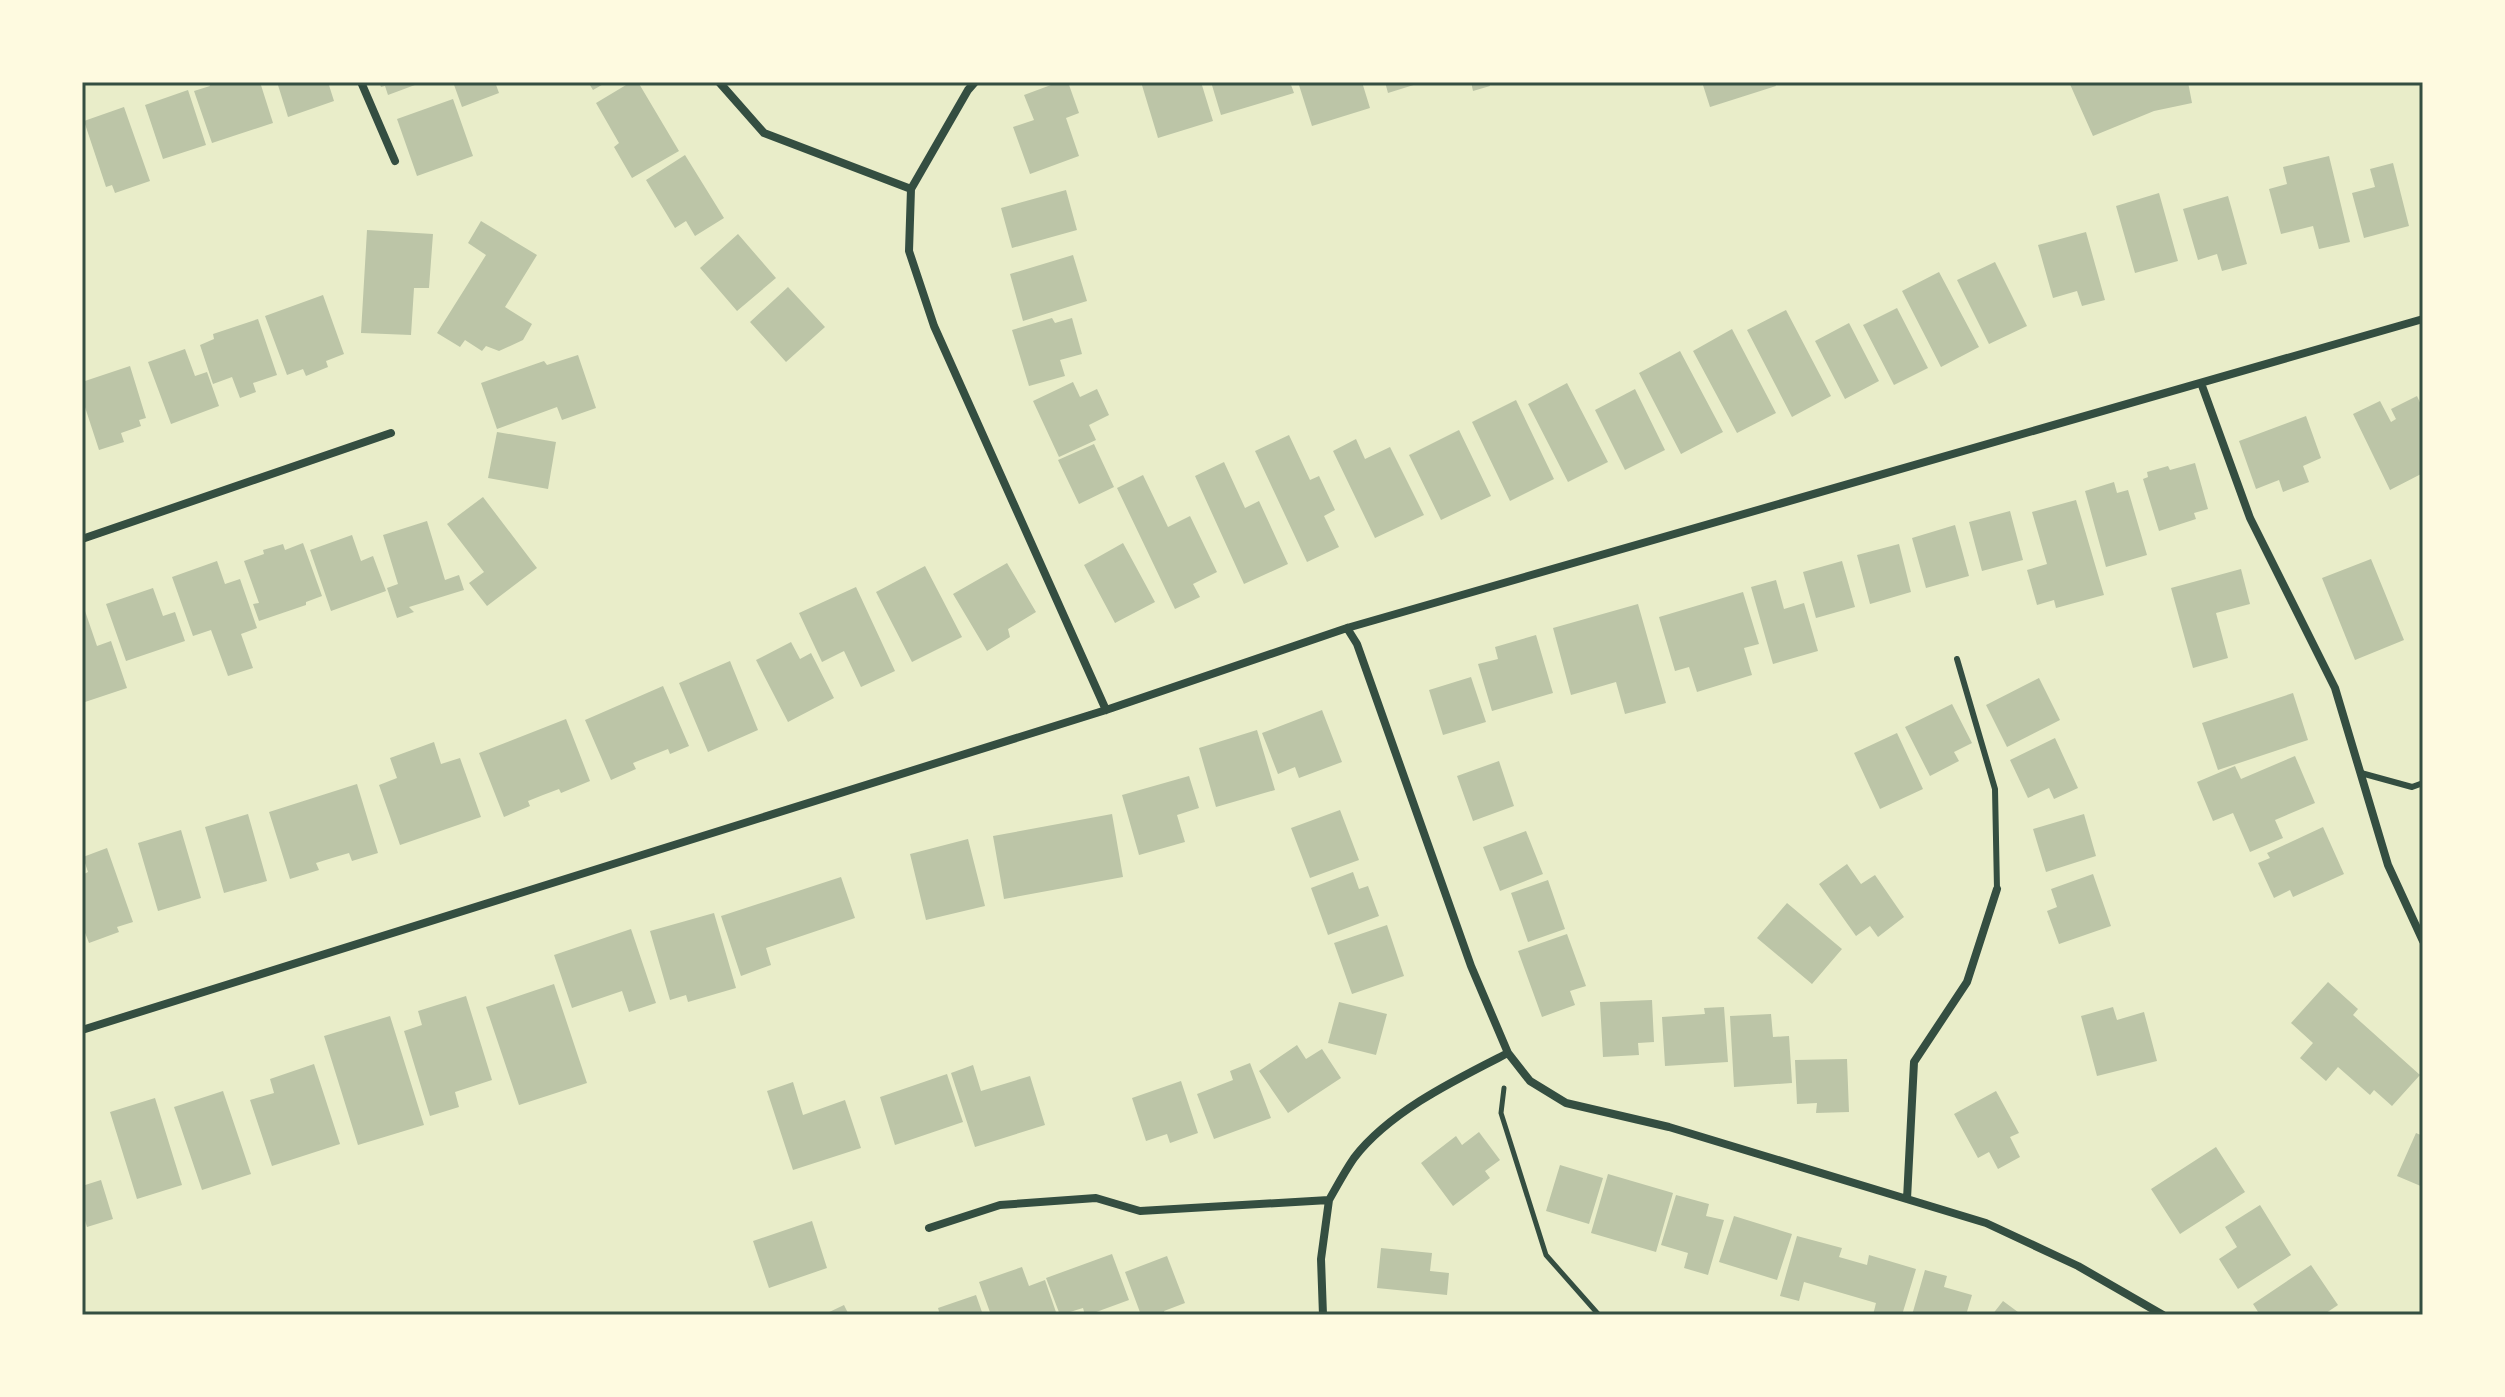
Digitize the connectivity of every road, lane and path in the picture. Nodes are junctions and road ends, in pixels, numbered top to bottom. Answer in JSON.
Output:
{"nodes":[{"id":1,"x":361,"y":82,"type":"edge"},
{"id":2,"x":719,"y":82,"type":"edge"},
{"id":3,"x":975,"y":82,"type":"edge"},
{"id":4,"x":395,"y":161,"type":"dead end"},
{"id":5,"x":911,"y":189,"type":"junction"},
{"id":6,"x":2423,"y":319,"type":"edge"},
{"id":7,"x":2201,"y":383,"type":"junction"},
{"id":8,"x":391,"y":433,"type":"dead end"},
{"id":9,"x":82,"y":539,"type":"edge"},
{"id":10,"x":1347,"y":628,"type":"junction"},
{"id":11,"x":1957,"y":659,"type":"dead end"},
{"id":12,"x":1106,"y":710,"type":"junction"},
{"id":13,"x":2361,"y":773,"type":"junction"},
{"id":14,"x":2423,"y":783,"type":"edge"},
{"id":15,"x":1997,"y":889,"type":"joint"},
{"id":16,"x":2423,"y":941,"type":"edge"},
{"id":17,"x":82,"y":1030,"type":"edge"},
{"id":18,"x":1508,"y":1053,"type":"junction"},
{"id":19,"x":1907,"y":1199,"type":"junction"},
{"id":20,"x":1329,"y":1200,"type":"junction"},
{"id":21,"x":929,"y":1228,"type":"dead end"},
{"id":22,"x":1323,"y":1315,"type":"edge"},
{"id":23,"x":1599,"y":1315,"type":"edge"},
{"id":24,"x":2163,"y":1315,"type":"edge"}],
"edges":[{"from":1,"to":4,"type":"street"},
{"from":2,"to":5,"type":"street"},
{"from":3,"to":5,"type":"street"},
{"from":5,"to":12,"type":"street"},
{"from":6,"to":7,"type":"street"},
{"from":7,"to":10,"type":"street"},
{"from":7,"to":13,"type":"street"},
{"from":8,"to":9,"type":"street"},
{"from":10,"to":12,"type":"street"},
{"from":10,"to":18,"type":"street"},
{"from":11,"to":15,"type":"lane"},
{"from":12,"to":17,"type":"street"},
{"from":13,"to":14,"type":"lane"},
{"from":13,"to":16,"type":"street"},
{"from":15,"to":19,"type":"street"},
{"from":18,"to":19,"type":"street"},
{"from":18,"to":20,"type":"street"},
{"from":18,"to":23,"type":"path"},
{"from":19,"to":24,"type":"street"},
{"from":20,"to":21,"type":"street"},
{"from":20,"to":22,"type":"street"}]}
